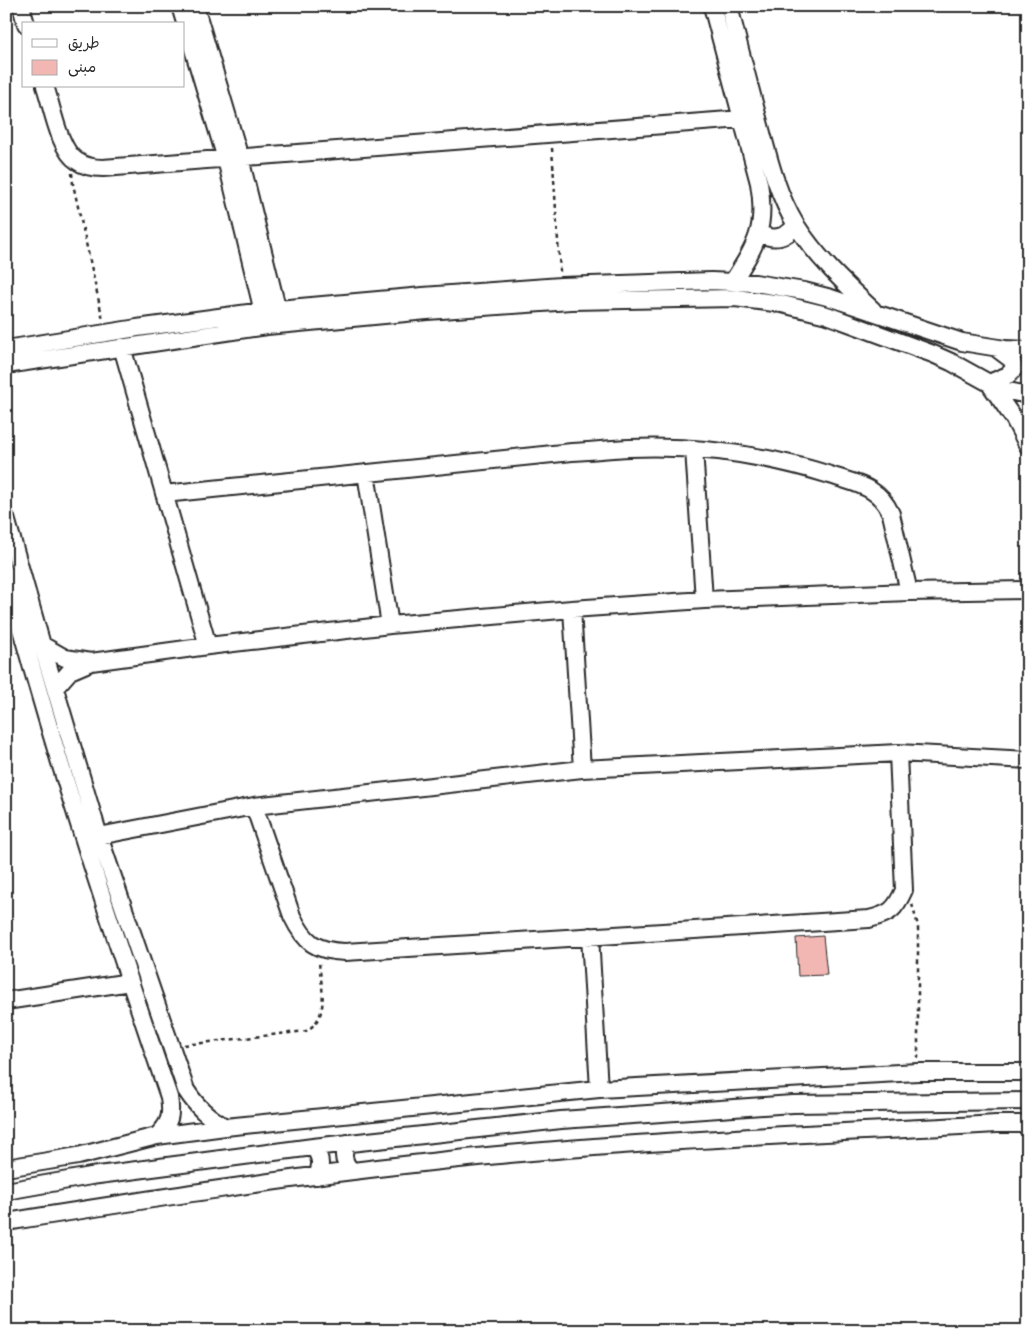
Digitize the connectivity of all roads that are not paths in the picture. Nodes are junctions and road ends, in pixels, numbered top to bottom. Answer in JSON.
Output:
{"nodes":[{"id":1,"x":21,"y":6,"type":"edge"},
{"id":2,"x":180,"y":6,"type":"edge"},
{"id":3,"x":195,"y":6,"type":"edge"},
{"id":4,"x":712,"y":6,"type":"edge"},
{"id":5,"x":729,"y":6,"type":"edge"},
{"id":6,"x":25,"y":22,"type":"edge"},
{"id":7,"x":46,"y":88,"type":"edge"},
{"id":8,"x":742,"y":119,"type":"junction"},
{"id":9,"x":233,"y":159,"type":"junction"},
{"id":10,"x":796,"y":225,"type":"junction"},
{"id":11,"x":759,"y":233,"type":"junction"},
{"id":12,"x":733,"y":281,"type":"junction"},
{"id":13,"x":879,"y":315,"type":"junction"},
{"id":14,"x":272,"y":318,"type":"junction"},
{"id":15,"x":122,"y":347,"type":"junction"},
{"id":16,"x":996,"y":348,"type":"junction"},
{"id":17,"x":6,"y":349,"type":"edge"},
{"id":18,"x":1028,"y":350,"type":"edge"},
{"id":19,"x":6,"y":365,"type":"edge"},
{"id":20,"x":989,"y":383,"type":"junction"},
{"id":21,"x":1028,"y":395,"type":"edge"},
{"id":22,"x":1028,"y":446,"type":"edge"},
{"id":23,"x":694,"y":450,"type":"junction"},
{"id":24,"x":366,"y":473,"type":"junction"},
{"id":25,"x":164,"y":494,"type":"junction"},
{"id":26,"x":6,"y":518,"type":"edge"},
{"id":27,"x":6,"y":574,"type":"edge"},
{"id":28,"x":1028,"y":590,"type":"edge"},
{"id":29,"x":909,"y":592,"type":"junction"},
{"id":30,"x":704,"y":600,"type":"junction"},
{"id":31,"x":572,"y":609,"type":"junction"},
{"id":32,"x":390,"y":626,"type":"junction"},
{"id":33,"x":42,"y":645,"type":"junction"},
{"id":34,"x":208,"y":646,"type":"junction"},
{"id":35,"x":90,"y":662,"type":"junction"},
{"id":36,"x":55,"y":688,"type":"junction"},
{"id":37,"x":898,"y":753,"type":"junction"},
{"id":38,"x":1028,"y":760,"type":"edge"},
{"id":39,"x":582,"y":768,"type":"junction"},
{"id":40,"x":254,"y":806,"type":"junction"},
{"id":41,"x":91,"y":838,"type":"junction"},
{"id":42,"x":590,"y":936,"type":"junction"},
{"id":43,"x":130,"y":982,"type":"junction"},
{"id":44,"x":6,"y":1001,"type":"edge"},
{"id":45,"x":1028,"y":1072,"type":"edge"},
{"id":46,"x":790,"y":1079,"type":"junction"},
{"id":47,"x":600,"y":1089,"type":"junction"},
{"id":48,"x":1028,"y":1101,"type":"edge"},
{"id":49,"x":793,"y":1104,"type":"junction"},
{"id":50,"x":1028,"y":1124,"type":"edge"},
{"id":51,"x":225,"y":1126,"type":"junction"},
{"id":52,"x":157,"y":1136,"type":"junction"},
{"id":53,"x":347,"y":1143,"type":"junction"},
{"id":54,"x":313,"y":1147,"type":"junction"},
{"id":55,"x":7,"y":1168,"type":"edge"},
{"id":56,"x":352,"y":1171,"type":"junction"},
{"id":57,"x":317,"y":1176,"type":"junction"},
{"id":58,"x":9,"y":1191,"type":"edge"},
{"id":59,"x":6,"y":1222,"type":"edge"}],
"edges":[{"from":1,"to":6,"type":"street"},
{"from":2,"to":9,"type":"street"},
{"from":3,"to":9,"type":"street"},
{"from":4,"to":8,"type":"street"},
{"from":5,"to":10,"type":"street"},
{"from":7,"to":9,"type":"street"},
{"from":8,"to":9,"type":"street"},
{"from":8,"to":11,"type":"street"},
{"from":9,"to":14,"type":"street"},
{"from":10,"to":11,"type":"street"},
{"from":10,"to":13,"type":"street"},
{"from":11,"to":12,"type":"street"},
{"from":12,"to":13,"type":"street"},
{"from":12,"to":14,"type":"street"},
{"from":13,"to":16,"type":"street"},
{"from":14,"to":15,"type":"street"},
{"from":14,"to":17,"type":"street"},
{"from":14,"to":20,"type":"street"},
{"from":15,"to":19,"type":"street"},
{"from":15,"to":25,"type":"street"},
{"from":16,"to":18,"type":"street"},
{"from":16,"to":20,"type":"street"},
{"from":20,"to":21,"type":"street"},
{"from":20,"to":22,"type":"street"},
{"from":23,"to":24,"type":"street"},
{"from":23,"to":29,"type":"street"},
{"from":23,"to":30,"type":"street"},
{"from":24,"to":25,"type":"street"},
{"from":24,"to":32,"type":"street"},
{"from":25,"to":34,"type":"street"},
{"from":26,"to":33,"type":"street"},
{"from":27,"to":41,"type":"street"},
{"from":28,"to":29,"type":"street"},
{"from":29,"to":30,"type":"street"},
{"from":30,"to":31,"type":"street"},
{"from":31,"to":32,"type":"street"},
{"from":31,"to":39,"type":"street"},
{"from":32,"to":34,"type":"street"},
{"from":33,"to":35,"type":"street"},
{"from":33,"to":36,"type":"street"},
{"from":34,"to":35,"type":"street"},
{"from":35,"to":36,"type":"street"},
{"from":36,"to":41,"type":"street"},
{"from":37,"to":38,"type":"street"},
{"from":37,"to":39,"type":"street"},
{"from":37,"to":42,"type":"street"},
{"from":39,"to":40,"type":"street"},
{"from":40,"to":41,"type":"street"},
{"from":40,"to":42,"type":"street"},
{"from":41,"to":43,"type":"street"},
{"from":41,"to":51,"type":"street"},
{"from":42,"to":47,"type":"street"},
{"from":43,"to":44,"type":"street"},
{"from":43,"to":52,"type":"street"},
{"from":45,"to":46,"type":"street"},
{"from":46,"to":47,"type":"street"},
{"from":46,"to":49,"type":"street"},
{"from":47,"to":51,"type":"street"},
{"from":48,"to":49,"type":"street"},
{"from":49,"to":53,"type":"street"},
{"from":50,"to":56,"type":"street"},
{"from":51,"to":52,"type":"street"},
{"from":52,"to":55,"type":"street"},
{"from":53,"to":54,"type":"street"},
{"from":53,"to":56,"type":"street"},
{"from":54,"to":57,"type":"street"},
{"from":54,"to":58,"type":"street"},
{"from":55,"to":58,"type":"street"},
{"from":56,"to":57,"type":"street"},
{"from":57,"to":59,"type":"street"}]}
